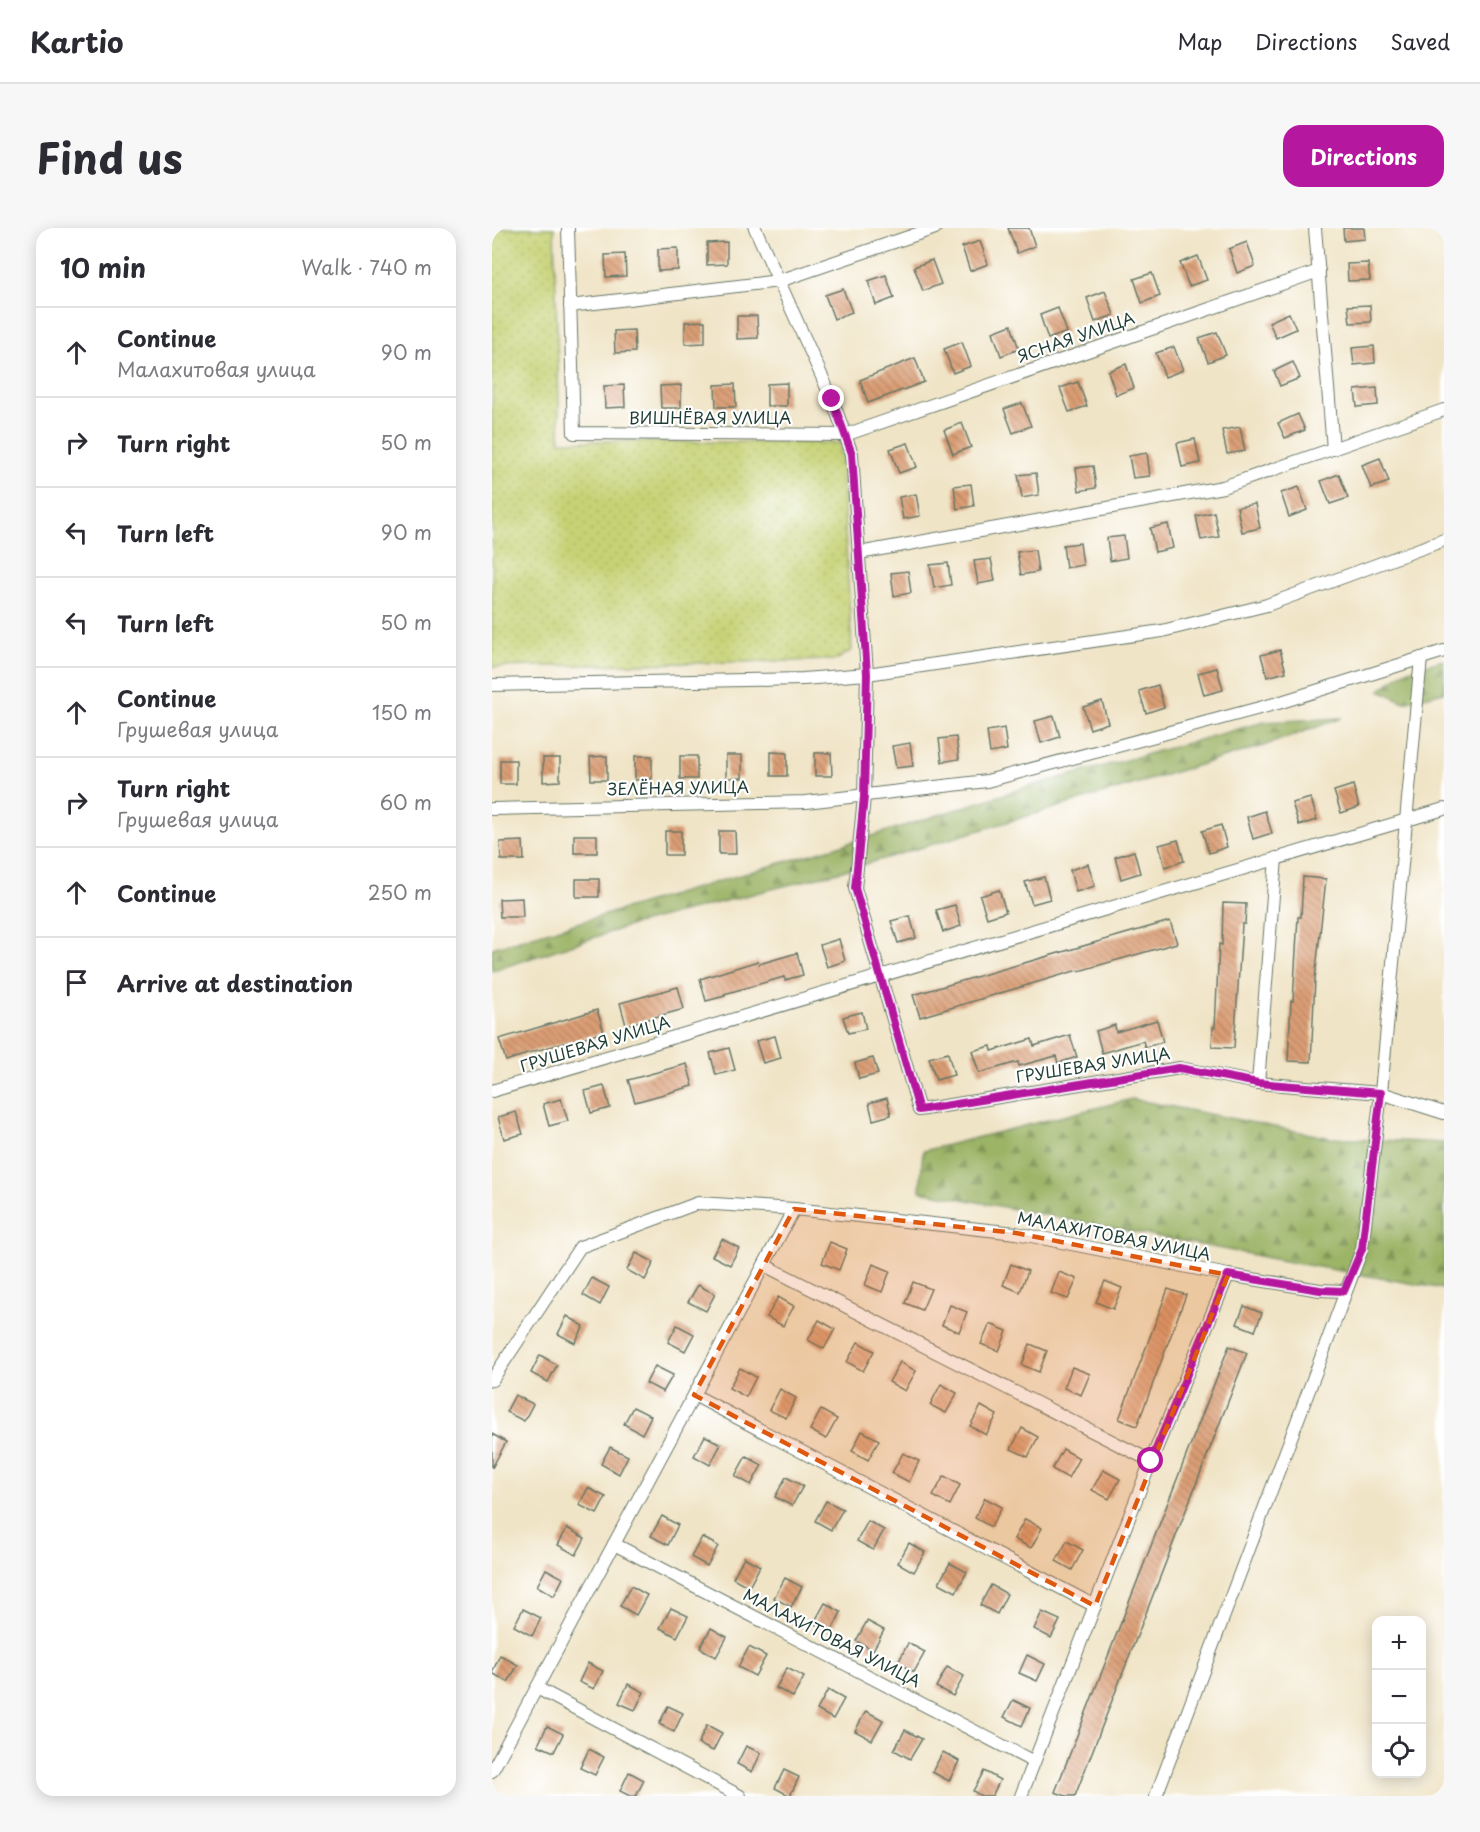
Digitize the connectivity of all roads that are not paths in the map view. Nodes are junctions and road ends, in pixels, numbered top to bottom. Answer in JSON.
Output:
{"nodes":[{"id":1,"x":568,"y":228,"type":"edge"},
{"id":2,"x":755,"y":228,"type":"edge"},
{"id":3,"x":935,"y":228,"type":"edge"},
{"id":4,"x":1315,"y":228,"type":"edge"},
{"id":5,"x":1319,"y":271,"type":"junction"},
{"id":6,"x":779,"y":281,"type":"junction"},
{"id":7,"x":570,"y":306,"type":"junction"},
{"id":8,"x":1439,"y":412,"type":"edge"},
{"id":9,"x":845,"y":435,"type":"junction"},
{"id":10,"x":1333,"y":449,"type":"junction"},
{"id":11,"x":1444,"y":540,"type":"edge"},
{"id":12,"x":859,"y":553,"type":"junction"},
{"id":13,"x":1444,"y":651,"type":"edge"},
{"id":14,"x":1421,"y":658,"type":"junction"},
{"id":15,"x":867,"y":674,"type":"junction"},
{"id":16,"x":492,"y":685,"type":"edge"},
{"id":17,"x":864,"y":797,"type":"junction"},
{"id":18,"x":492,"y":809,"type":"edge"},
{"id":19,"x":1444,"y":809,"type":"edge"},
{"id":20,"x":1405,"y":820,"type":"junction"},
{"id":21,"x":1276,"y":858,"type":"junction"},
{"id":22,"x":879,"y":976,"type":"junction"},
{"id":23,"x":1258,"y":1083,"type":"junction"},
{"id":24,"x":492,"y":1091,"type":"edge"},
{"id":25,"x":1381,"y":1093,"type":"junction"},
{"id":26,"x":1444,"y":1113,"type":"edge"},
{"id":27,"x":794,"y":1209,"type":"junction"},
{"id":28,"x":764,"y":1265,"type":"junction"},
{"id":29,"x":1228,"y":1275,"type":"junction"},
{"id":30,"x":1344,"y":1291,"type":"junction"},
{"id":31,"x":492,"y":1380,"type":"edge"},
{"id":32,"x":694,"y":1395,"type":"junction"},
{"id":33,"x":1151,"y":1461,"type":"junction"},
{"id":34,"x":614,"y":1544,"type":"junction"},
{"id":35,"x":1095,"y":1606,"type":"junction"},
{"id":36,"x":537,"y":1688,"type":"junction"},
{"id":37,"x":1034,"y":1762,"type":"junction"},
{"id":38,"x":492,"y":1771,"type":"edge"},
{"id":39,"x":740,"y":1796,"type":"edge"},
{"id":40,"x":1020,"y":1796,"type":"edge"},
{"id":41,"x":1156,"y":1796,"type":"edge"}],
"edges":[{"from":1,"to":7,"type":"street"},
{"from":2,"to":6,"type":"street"},
{"from":3,"to":6,"type":"street"},
{"from":4,"to":5,"type":"street"},
{"from":5,"to":9,"type":"street","name":"ЯСНАЯ УЛИЦА"},
{"from":5,"to":10,"type":"street"},
{"from":6,"to":7,"type":"street"},
{"from":6,"to":9,"type":"street"},
{"from":7,"to":9,"type":"street","name":"ВИШНЁВАЯ УЛИЦА"},
{"from":8,"to":10,"type":"street"},
{"from":9,"to":12,"type":"street"},
{"from":10,"to":12,"type":"street"},
{"from":11,"to":15,"type":"street"},
{"from":12,"to":15,"type":"street"},
{"from":13,"to":14,"type":"street","name":"ЗЕЛЁНАЯ УЛИЦА"},
{"from":14,"to":17,"type":"street","name":"ЗЕЛЁНАЯ УЛИЦА"},
{"from":14,"to":20,"type":"street"},
{"from":15,"to":16,"type":"street"},
{"from":15,"to":17,"type":"street"},
{"from":17,"to":18,"type":"street","name":"ЗЕЛЁНАЯ УЛИЦА"},
{"from":17,"to":22,"type":"street"},
{"from":19,"to":20,"type":"street","name":"ГРУШЕВАЯ УЛИЦА"},
{"from":20,"to":21,"type":"street","name":"ГРУШЕВАЯ УЛИЦА"},
{"from":20,"to":25,"type":"street"},
{"from":21,"to":22,"type":"street","name":"ГРУШЕВАЯ УЛИЦА"},
{"from":21,"to":23,"type":"street"},
{"from":22,"to":23,"type":"street","name":"ГРУШЕВАЯ УЛИЦА"},
{"from":22,"to":24,"type":"street","name":"ГРУШЕВАЯ УЛИЦА"},
{"from":23,"to":25,"type":"street"},
{"from":25,"to":26,"type":"street"},
{"from":25,"to":30,"type":"street"},
{"from":27,"to":28,"type":"street"},
{"from":27,"to":29,"type":"street","name":"МАЛАХИТОВАЯ УЛИЦА"},
{"from":27,"to":31,"type":"street","name":"МАЛАХИТОВАЯ УЛИЦА"},
{"from":28,"to":32,"type":"street"},
{"from":28,"to":33,"type":"street"},
{"from":29,"to":30,"type":"street"},
{"from":29,"to":33,"type":"street","name":"МАЛАХИТОВАЯ УЛИЦА"},
{"from":30,"to":41,"type":"street"},
{"from":32,"to":34,"type":"street"},
{"from":32,"to":35,"type":"street"},
{"from":33,"to":35,"type":"street","name":"МАЛАХИТОВАЯ УЛИЦА"},
{"from":34,"to":36,"type":"street"},
{"from":34,"to":37,"type":"street","name":"МАЛАХИТОВАЯ УЛИЦА"},
{"from":35,"to":37,"type":"street","name":"МАЛАХИТОВАЯ УЛИЦА"},
{"from":36,"to":38,"type":"street"},
{"from":36,"to":39,"type":"street"},
{"from":37,"to":40,"type":"street","name":"МАЛАХИТОВАЯ УЛИЦА"}]}
